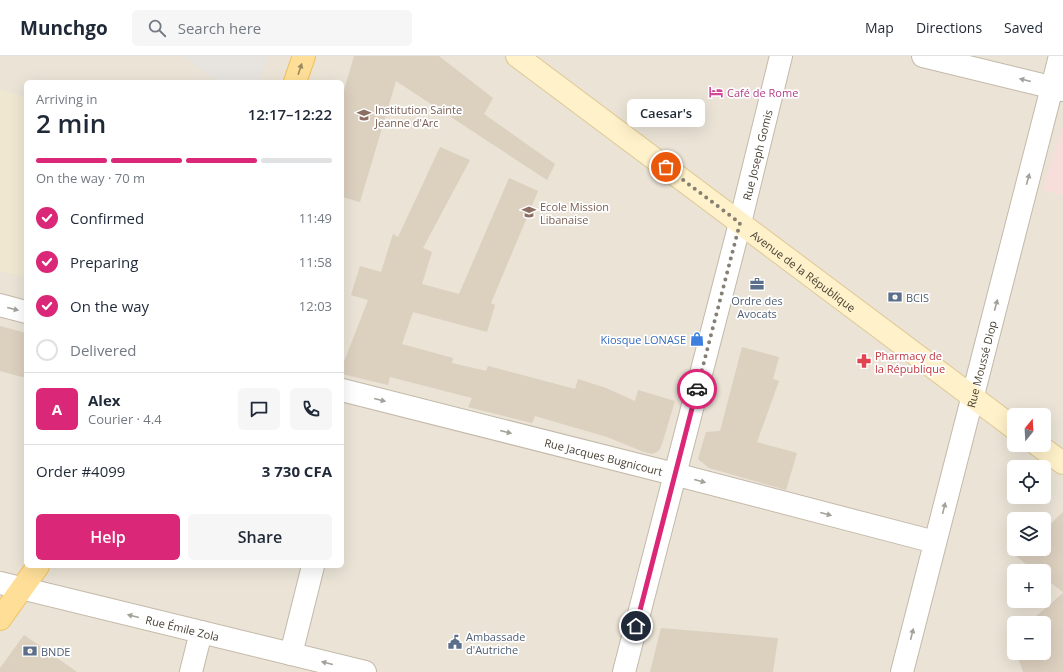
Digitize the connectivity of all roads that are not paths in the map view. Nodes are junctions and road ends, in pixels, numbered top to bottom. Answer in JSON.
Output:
{"nodes":[{"id":1,"x":304,"y":56,"type":"edge"},
{"id":2,"x":517,"y":56,"type":"edge"},
{"id":3,"x":781,"y":56,"type":"edge"},
{"id":4,"x":923,"y":56,"type":"edge"},
{"id":5,"x":1060,"y":56,"type":"edge"},
{"id":6,"x":296,"y":80,"type":"edge"},
{"id":7,"x":1058,"y":88,"type":"edge"},
{"id":8,"x":740,"y":223,"type":"junction"},
{"id":9,"x":0,"y":305,"type":"edge"},
{"id":10,"x":24,"y":311,"type":"edge"},
{"id":11,"x":344,"y":391,"type":"edge"},
{"id":12,"x":972,"y":397,"type":"junction"},
{"id":13,"x":1007,"y":423,"type":"edge"},
{"id":14,"x":1048,"y":452,"type":"edge"},
{"id":15,"x":1063,"y":463,"type":"edge"},
{"id":16,"x":674,"y":474,"type":"junction"},
{"id":17,"x":935,"y":542,"type":"junction"},
{"id":18,"x":36,"y":568,"type":"edge"},
{"id":19,"x":313,"y":568,"type":"edge"},
{"id":20,"x":0,"y":583,"type":"edge"},
{"id":21,"x":21,"y":588,"type":"junction"},
{"id":22,"x":0,"y":619,"type":"edge"},
{"id":23,"x":201,"y":632,"type":"junction"},
{"id":24,"x":291,"y":654,"type":"junction"},
{"id":25,"x":191,"y":672,"type":"edge"},
{"id":26,"x":365,"y":672,"type":"edge"},
{"id":27,"x":624,"y":672,"type":"edge"},
{"id":28,"x":902,"y":672,"type":"edge"}],
"edges":[{"from":6,"to":1,"type":"main road","one_way":true},
{"from":2,"to":8,"type":"street","name":"Avenue de la République"},
{"from":3,"to":8,"type":"street","name":"Rue Joseph Gomis"},
{"from":7,"to":4,"type":"street","one_way":true},
{"from":5,"to":7,"type":"street","name":"Rue Moussé Diop"},
{"from":12,"to":7,"type":"street","name":"Rue Moussé Diop","one_way":true},
{"from":8,"to":12,"type":"street","name":"Avenue de la République"},
{"from":8,"to":16,"type":"street","name":"Rue Joseph Gomis"},
{"from":9,"to":10,"type":"street","one_way":true},
{"from":11,"to":16,"type":"street","name":"Rue Jacques Bugnicourt","one_way":true},
{"from":12,"to":13,"type":"street","name":"Avenue de la République"},
{"from":17,"to":12,"type":"street","name":"Rue Moussé Diop","one_way":true},
{"from":14,"to":15,"type":"street"},
{"from":16,"to":17,"type":"street","name":"Rue Jacques Bugnicourt","one_way":true},
{"from":16,"to":27,"type":"street","name":"Rue Joseph Gomis"},
{"from":28,"to":17,"type":"street","name":"Rue Moussé Diop","one_way":true},
{"from":18,"to":21,"type":"main road"},
{"from":19,"to":24,"type":"street"},
{"from":20,"to":21,"type":"street","name":"Rue Émile Zola"},
{"from":21,"to":22,"type":"main road"},
{"from":23,"to":21,"type":"street","name":"Rue Émile Zola","one_way":true},
{"from":23,"to":24,"type":"street","name":"Rue Émile Zola"},
{"from":23,"to":25,"type":"street"},
{"from":26,"to":24,"type":"street","name":"Rue Émile Zola","one_way":true}]}
